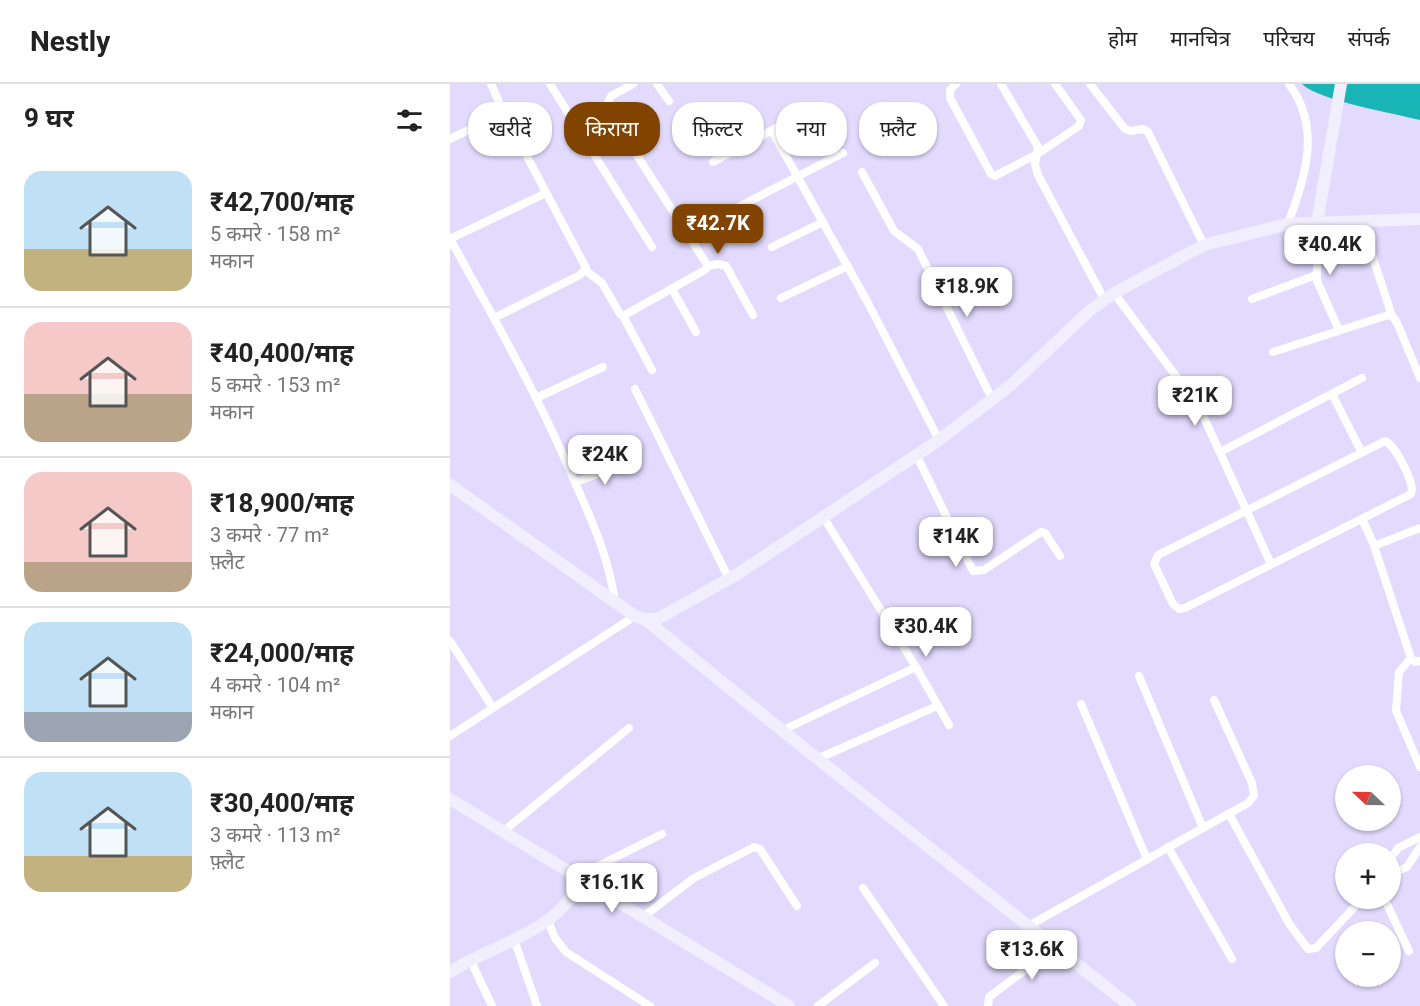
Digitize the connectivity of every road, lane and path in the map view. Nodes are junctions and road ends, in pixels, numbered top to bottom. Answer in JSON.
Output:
{"nodes":[{"id":1,"x":492,"y":84,"type":"edge"},
{"id":2,"x":550,"y":84,"type":"edge"},
{"id":3,"x":633,"y":84,"type":"edge"},
{"id":4,"x":657,"y":84,"type":"edge"},
{"id":5,"x":956,"y":84,"type":"edge"},
{"id":6,"x":1001,"y":84,"type":"edge"},
{"id":7,"x":1055,"y":84,"type":"edge"},
{"id":8,"x":1090,"y":84,"type":"edge"},
{"id":9,"x":1289,"y":84,"type":"edge"},
{"id":10,"x":1341,"y":84,"type":"edge"},
{"id":11,"x":669,"y":101,"type":"dead end"},
{"id":12,"x":499,"y":102,"type":"edge"},
{"id":13,"x":776,"y":129,"type":"edge"},
{"id":14,"x":468,"y":130,"type":"edge"},
{"id":15,"x":772,"y":131,"type":"junction"},
{"id":16,"x":450,"y":139,"type":"edge"},
{"id":17,"x":1039,"y":153,"type":"junction"},
{"id":18,"x":527,"y":156,"type":"edge"},
{"id":19,"x":837,"y":156,"type":"edge"},
{"id":20,"x":712,"y":162,"type":"dead end"},
{"id":21,"x":862,"y":172,"type":"dead end"},
{"id":22,"x":799,"y":176,"type":"junction"},
{"id":23,"x":546,"y":193,"type":"junction"},
{"id":24,"x":723,"y":215,"type":"dead end"},
{"id":25,"x":1420,"y":219,"type":"edge"},
{"id":26,"x":823,"y":222,"type":"junction"},
{"id":27,"x":1317,"y":223,"type":"junction"},
{"id":28,"x":1288,"y":224,"type":"junction"},
{"id":29,"x":450,"y":239,"type":"edge"},
{"id":30,"x":1204,"y":244,"type":"junction"},
{"id":31,"x":651,"y":247,"type":"dead end"},
{"id":32,"x":772,"y":247,"type":"dead end"},
{"id":33,"x":1372,"y":255,"type":"dead end"},
{"id":34,"x":708,"y":266,"type":"junction"},
{"id":35,"x":848,"y":266,"type":"junction"},
{"id":36,"x":585,"y":270,"type":"junction"},
{"id":37,"x":1316,"y":275,"type":"junction"},
{"id":38,"x":672,"y":289,"type":"junction"},
{"id":39,"x":1109,"y":296,"type":"junction"},
{"id":40,"x":781,"y":298,"type":"dead end"},
{"id":41,"x":1252,"y":299,"type":"dead end"},
{"id":42,"x":753,"y":315,"type":"dead end"},
{"id":43,"x":623,"y":316,"type":"junction"},
{"id":44,"x":1392,"y":316,"type":"junction"},
{"id":45,"x":495,"y":318,"type":"junction"},
{"id":46,"x":1339,"y":330,"type":"junction"},
{"id":47,"x":696,"y":332,"type":"dead end"},
{"id":48,"x":1273,"y":352,"type":"dead end"},
{"id":49,"x":603,"y":367,"type":"dead end"},
{"id":50,"x":652,"y":370,"type":"dead end"},
{"id":51,"x":1362,"y":378,"type":"dead end"},
{"id":52,"x":1420,"y":378,"type":"edge"},
{"id":53,"x":635,"y":389,"type":"dead end"},
{"id":54,"x":1332,"y":394,"type":"junction"},
{"id":55,"x":536,"y":398,"type":"junction"},
{"id":56,"x":992,"y":399,"type":"junction"},
{"id":57,"x":939,"y":440,"type":"junction"},
{"id":58,"x":1361,"y":451,"type":"junction"},
{"id":59,"x":1222,"y":452,"type":"junction"},
{"id":60,"x":916,"y":454,"type":"junction"},
{"id":61,"x":627,"y":465,"type":"dead end"},
{"id":62,"x":575,"y":482,"type":"junction"},
{"id":63,"x":450,"y":485,"type":"edge"},
{"id":64,"x":1247,"y":510,"type":"junction"},
{"id":65,"x":824,"y":518,"type":"junction"},
{"id":66,"x":1362,"y":519,"type":"junction"},
{"id":67,"x":1420,"y":528,"type":"edge"},
{"id":68,"x":1374,"y":545,"type":"junction"},
{"id":69,"x":1060,"y":556,"type":"dead end"},
{"id":70,"x":1271,"y":564,"type":"junction"},
{"id":71,"x":729,"y":579,"type":"junction"},
{"id":72,"x":615,"y":601,"type":"junction"},
{"id":73,"x":641,"y":618,"type":"junction"},
{"id":74,"x":450,"y":641,"type":"edge"},
{"id":75,"x":1415,"y":659,"type":"edge"},
{"id":76,"x":916,"y":667,"type":"junction"},
{"id":77,"x":1139,"y":676,"type":"dead end"},
{"id":78,"x":1214,"y":700,"type":"dead end"},
{"id":79,"x":1081,"y":704,"type":"dead end"},
{"id":80,"x":937,"y":706,"type":"junction"},
{"id":81,"x":493,"y":708,"type":"junction"},
{"id":82,"x":949,"y":725,"type":"dead end"},
{"id":83,"x":629,"y":728,"type":"dead end"},
{"id":84,"x":781,"y":731,"type":"junction"},
{"id":85,"x":450,"y":736,"type":"edge"},
{"id":86,"x":817,"y":759,"type":"junction"},
{"id":87,"x":1420,"y":767,"type":"edge"},
{"id":88,"x":450,"y":799,"type":"edge"},
{"id":89,"x":1229,"y":814,"type":"junction"},
{"id":90,"x":1203,"y":828,"type":"junction"},
{"id":91,"x":505,"y":830,"type":"junction"},
{"id":92,"x":662,"y":834,"type":"dead end"},
{"id":93,"x":1420,"y":837,"type":"edge"},
{"id":94,"x":1401,"y":846,"type":"edge"},
{"id":95,"x":1168,"y":847,"type":"junction"},
{"id":96,"x":1420,"y":847,"type":"edge"},
{"id":97,"x":1147,"y":859,"type":"junction"},
{"id":98,"x":1401,"y":870,"type":"edge"},
{"id":99,"x":583,"y":879,"type":"junction"},
{"id":100,"x":863,"y":888,"type":"dead end"},
{"id":101,"x":797,"y":906,"type":"dead end"},
{"id":102,"x":1353,"y":909,"type":"edge"},
{"id":103,"x":1389,"y":909,"type":"edge"},
{"id":104,"x":644,"y":916,"type":"junction"},
{"id":105,"x":548,"y":921,"type":"junction"},
{"id":106,"x":1030,"y":924,"type":"junction"},
{"id":107,"x":514,"y":939,"type":"junction"},
{"id":108,"x":1056,"y":947,"type":"junction"},
{"id":109,"x":1408,"y":951,"type":"dead end"},
{"id":110,"x":1232,"y":959,"type":"dead end"},
{"id":111,"x":470,"y":960,"type":"junction"},
{"id":112,"x":875,"y":963,"type":"dead end"},
{"id":113,"x":450,"y":972,"type":"edge"},
{"id":114,"x":492,"y":1006,"type":"edge"},
{"id":115,"x":537,"y":1006,"type":"edge"},
{"id":116,"x":650,"y":1006,"type":"edge"},
{"id":117,"x":789,"y":1006,"type":"edge"},
{"id":118,"x":818,"y":1006,"type":"edge"},
{"id":119,"x":944,"y":1006,"type":"edge"},
{"id":120,"x":988,"y":1006,"type":"edge"},
{"id":121,"x":1130,"y":1006,"type":"edge"}],
"edges":[{"from":1,"to":12,"type":"street"},
{"from":2,"to":31,"type":"street"},
{"from":3,"to":34,"type":"street"},
{"from":4,"to":11,"type":"street"},
{"from":5,"to":17,"type":"street"},
{"from":6,"to":17,"type":"street"},
{"from":7,"to":17,"type":"street"},
{"from":8,"to":30,"type":"street"},
{"from":9,"to":28,"type":"street"},
{"from":10,"to":27,"type":"main road"},
{"from":13,"to":15,"type":"street"},
{"from":14,"to":16,"type":"street"},
{"from":15,"to":20,"type":"street"},
{"from":15,"to":22,"type":"street"},
{"from":17,"to":39,"type":"street"},
{"from":18,"to":23,"type":"street"},
{"from":19,"to":22,"type":"street"},
{"from":21,"to":56,"type":"street"},
{"from":22,"to":24,"type":"street"},
{"from":22,"to":26,"type":"street"},
{"from":23,"to":29,"type":"street"},
{"from":23,"to":36,"type":"street"},
{"from":25,"to":27,"type":"main road"},
{"from":26,"to":32,"type":"street"},
{"from":26,"to":35,"type":"street"},
{"from":27,"to":28,"type":"main road"},
{"from":27,"to":37,"type":"street"},
{"from":28,"to":30,"type":"main road"},
{"from":29,"to":45,"type":"street"},
{"from":30,"to":39,"type":"main road"},
{"from":33,"to":44,"type":"street"},
{"from":34,"to":38,"type":"street"},
{"from":34,"to":42,"type":"street"},
{"from":35,"to":40,"type":"street"},
{"from":35,"to":57,"type":"street"},
{"from":36,"to":43,"type":"street"},
{"from":36,"to":45,"type":"street"},
{"from":37,"to":41,"type":"street"},
{"from":37,"to":46,"type":"street"},
{"from":38,"to":43,"type":"street"},
{"from":38,"to":47,"type":"street"},
{"from":39,"to":56,"type":"main road"},
{"from":39,"to":59,"type":"street"},
{"from":43,"to":50,"type":"street"},
{"from":44,"to":46,"type":"street"},
{"from":44,"to":52,"type":"street"},
{"from":45,"to":55,"type":"street"},
{"from":46,"to":48,"type":"street"},
{"from":49,"to":55,"type":"street"},
{"from":51,"to":54,"type":"street"},
{"from":53,"to":71,"type":"street"},
{"from":54,"to":58,"type":"street"},
{"from":54,"to":59,"type":"street"},
{"from":55,"to":62,"type":"street"},
{"from":56,"to":57,"type":"main road"},
{"from":57,"to":60,"type":"main road"},
{"from":58,"to":64,"type":"street"},
{"from":58,"to":66,"type":"street"},
{"from":59,"to":64,"type":"street"},
{"from":60,"to":65,"type":"main road"},
{"from":60,"to":69,"type":"street"},
{"from":61,"to":62,"type":"street"},
{"from":62,"to":72,"type":"street"},
{"from":63,"to":72,"type":"main road"},
{"from":64,"to":70,"type":"street"},
{"from":64,"to":70,"type":"street"},
{"from":65,"to":71,"type":"main road"},
{"from":65,"to":76,"type":"street"},
{"from":66,"to":68,"type":"street"},
{"from":66,"to":70,"type":"street"},
{"from":67,"to":68,"type":"street"},
{"from":68,"to":75,"type":"street"},
{"from":71,"to":73,"type":"main road"},
{"from":72,"to":73,"type":"main road"},
{"from":73,"to":81,"type":"street"},
{"from":73,"to":84,"type":"main road"},
{"from":74,"to":81,"type":"street"},
{"from":75,"to":87,"type":"street"},
{"from":76,"to":80,"type":"street"},
{"from":76,"to":84,"type":"street"},
{"from":77,"to":90,"type":"street"},
{"from":78,"to":89,"type":"street"},
{"from":79,"to":97,"type":"street"},
{"from":80,"to":82,"type":"street"},
{"from":80,"to":86,"type":"street"},
{"from":81,"to":85,"type":"street"},
{"from":83,"to":91,"type":"street"},
{"from":84,"to":86,"type":"main road"},
{"from":86,"to":106,"type":"main road"},
{"from":88,"to":91,"type":"main road"},
{"from":89,"to":90,"type":"street"},
{"from":89,"to":102,"type":"street"},
{"from":90,"to":95,"type":"street"},
{"from":91,"to":99,"type":"main road"},
{"from":92,"to":99,"type":"street"},
{"from":93,"to":94,"type":"street"},
{"from":95,"to":97,"type":"street"},
{"from":95,"to":110,"type":"street"},
{"from":96,"to":98,"type":"street"},
{"from":97,"to":106,"type":"street"},
{"from":99,"to":104,"type":"main road"},
{"from":99,"to":105,"type":"main road"},
{"from":100,"to":119,"type":"street"},
{"from":101,"to":104,"type":"street"},
{"from":103,"to":109,"type":"street"},
{"from":104,"to":117,"type":"main road"},
{"from":105,"to":107,"type":"main road"},
{"from":105,"to":116,"type":"street"},
{"from":106,"to":108,"type":"main road"},
{"from":107,"to":111,"type":"main road"},
{"from":107,"to":115,"type":"street"},
{"from":108,"to":120,"type":"street"},
{"from":108,"to":121,"type":"main road"},
{"from":111,"to":113,"type":"main road"},
{"from":111,"to":114,"type":"street"},
{"from":112,"to":118,"type":"street"}]}
